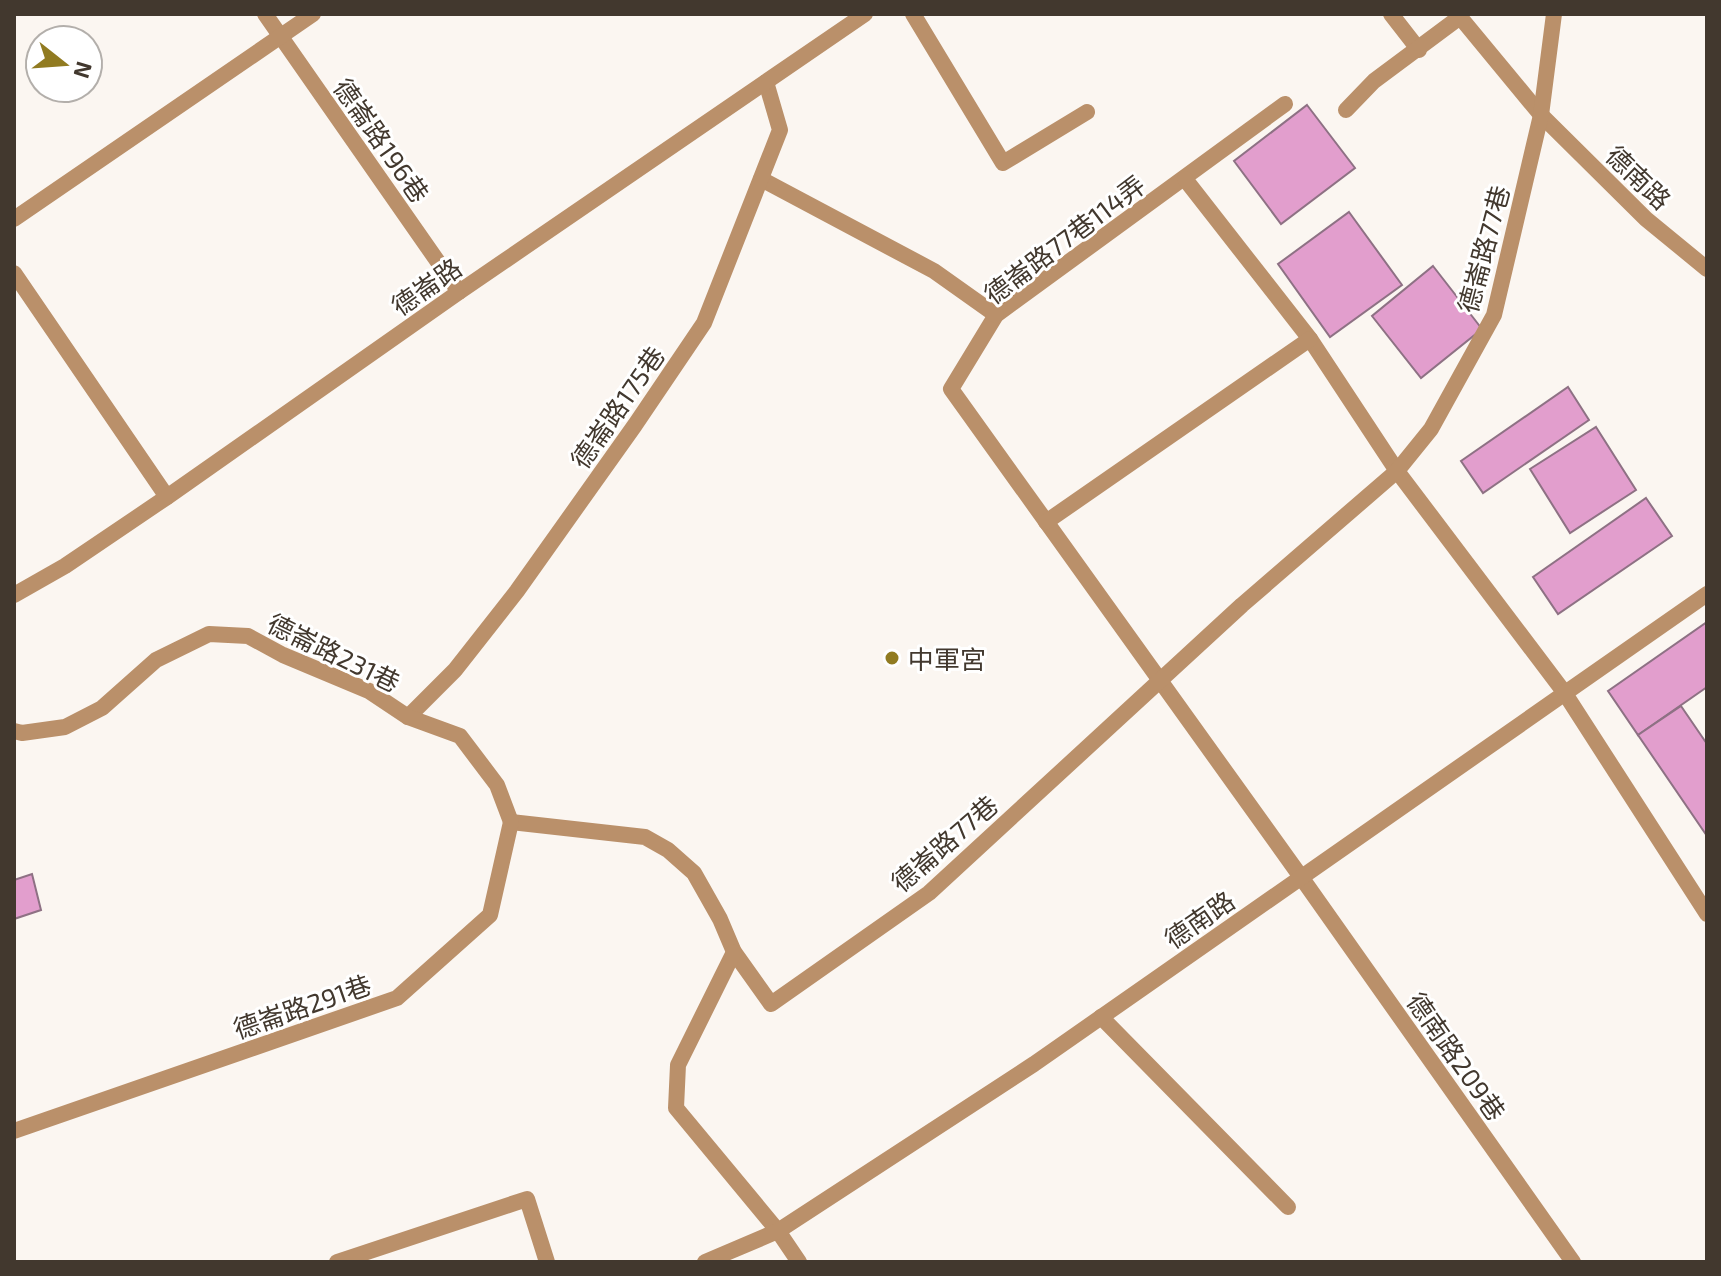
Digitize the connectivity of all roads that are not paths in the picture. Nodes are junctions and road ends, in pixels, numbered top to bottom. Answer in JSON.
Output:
{"nodes":[{"id":1,"x":265,"y":14,"type":"edge"},
{"id":2,"x":313,"y":14,"type":"edge"},
{"id":3,"x":865,"y":14,"type":"edge"},
{"id":4,"x":913,"y":14,"type":"edge"},
{"id":5,"x":1391,"y":14,"type":"edge"},
{"id":6,"x":1554,"y":14,"type":"edge"},
{"id":7,"x":280,"y":37,"type":"junction"},
{"id":8,"x":1419,"y":50,"type":"junction"},
{"id":9,"x":766,"y":82,"type":"junction"},
{"id":10,"x":1285,"y":104,"type":"dead end"},
{"id":11,"x":1346,"y":110,"type":"dead end"},
{"id":12,"x":1087,"y":112,"type":"dead end"},
{"id":13,"x":1541,"y":115,"type":"junction"},
{"id":14,"x":761,"y":179,"type":"junction"},
{"id":15,"x":1185,"y":179,"type":"junction"},
{"id":16,"x":14,"y":219,"type":"edge"},
{"id":17,"x":1707,"y":269,"type":"edge"},
{"id":18,"x":14,"y":273,"type":"edge"},
{"id":19,"x":459,"y":292,"type":"junction"},
{"id":20,"x":996,"y":315,"type":"junction"},
{"id":21,"x":1310,"y":339,"type":"junction"},
{"id":22,"x":1397,"y":471,"type":"junction"},
{"id":23,"x":167,"y":497,"type":"junction"},
{"id":24,"x":1046,"y":522,"type":"junction"},
{"id":25,"x":1707,"y":594,"type":"edge"},
{"id":26,"x":14,"y":595,"type":"edge"},
{"id":27,"x":1160,"y":681,"type":"junction"},
{"id":28,"x":1564,"y":692,"type":"junction"},
{"id":29,"x":408,"y":717,"type":"junction"},
{"id":30,"x":14,"y":731,"type":"edge"},
{"id":31,"x":511,"y":822,"type":"junction"},
{"id":32,"x":1301,"y":877,"type":"junction"},
{"id":33,"x":1707,"y":914,"type":"edge"},
{"id":34,"x":734,"y":952,"type":"junction"},
{"id":35,"x":1101,"y":1017,"type":"junction"},
{"id":36,"x":14,"y":1131,"type":"edge"},
{"id":37,"x":1288,"y":1207,"type":"dead end"},
{"id":38,"x":778,"y":1231,"type":"junction"},
{"id":39,"x":337,"y":1262,"type":"edge"},
{"id":40,"x":547,"y":1262,"type":"edge"},
{"id":41,"x":705,"y":1262,"type":"edge"},
{"id":42,"x":799,"y":1262,"type":"edge"},
{"id":43,"x":1573,"y":1262,"type":"edge"}],
"edges":[{"from":1,"to":7,"type":"street","name":"德崙路196巷"},
{"from":2,"to":7,"type":"street"},
{"from":3,"to":9,"type":"street","name":"德崙路"},
{"from":4,"to":12,"type":"street"},
{"from":5,"to":8,"type":"street"},
{"from":6,"to":13,"type":"street","name":"德崙路77巷"},
{"from":7,"to":16,"type":"street"},
{"from":7,"to":19,"type":"street","name":"德崙路196巷"},
{"from":8,"to":11,"type":"street"},
{"from":8,"to":13,"type":"street","name":"德南路"},
{"from":9,"to":14,"type":"street","name":"德崙路175巷"},
{"from":9,"to":19,"type":"street","name":"德崙路"},
{"from":10,"to":15,"type":"street","name":"德崙路77巷114弄"},
{"from":13,"to":17,"type":"street","name":"德南路"},
{"from":13,"to":22,"type":"street","name":"德崙路77巷"},
{"from":14,"to":20,"type":"street"},
{"from":14,"to":29,"type":"street","name":"德崙路175巷"},
{"from":15,"to":20,"type":"street","name":"德崙路77巷114弄"},
{"from":15,"to":21,"type":"street"},
{"from":18,"to":23,"type":"street"},
{"from":19,"to":23,"type":"street","name":"德崙路"},
{"from":20,"to":24,"type":"street","name":"德崙路77巷114弄"},
{"from":21,"to":22,"type":"street"},
{"from":21,"to":24,"type":"street"},
{"from":22,"to":27,"type":"street","name":"德崙路77巷"},
{"from":22,"to":28,"type":"street"},
{"from":23,"to":26,"type":"street","name":"德崙路"},
{"from":24,"to":27,"type":"street","name":"德崙路77巷114弄"},
{"from":25,"to":28,"type":"street","name":"德南路"},
{"from":27,"to":32,"type":"street","name":"德南路209巷"},
{"from":27,"to":34,"type":"street","name":"德崙路77巷"},
{"from":28,"to":32,"type":"street","name":"德南路"},
{"from":28,"to":33,"type":"street"},
{"from":29,"to":30,"type":"street","name":"德崙路231巷"},
{"from":29,"to":31,"type":"street","name":"德崙路231巷"},
{"from":31,"to":34,"type":"street","name":"德崙路77巷"},
{"from":31,"to":36,"type":"street","name":"德崙路291巷"},
{"from":32,"to":35,"type":"street","name":"德南路"},
{"from":32,"to":43,"type":"street","name":"德南路209巷"},
{"from":34,"to":38,"type":"street"},
{"from":35,"to":37,"type":"street"},
{"from":35,"to":38,"type":"street","name":"德南路"},
{"from":38,"to":41,"type":"street","name":"德南路"},
{"from":38,"to":42,"type":"street"},
{"from":39,"to":40,"type":"street"}]}
